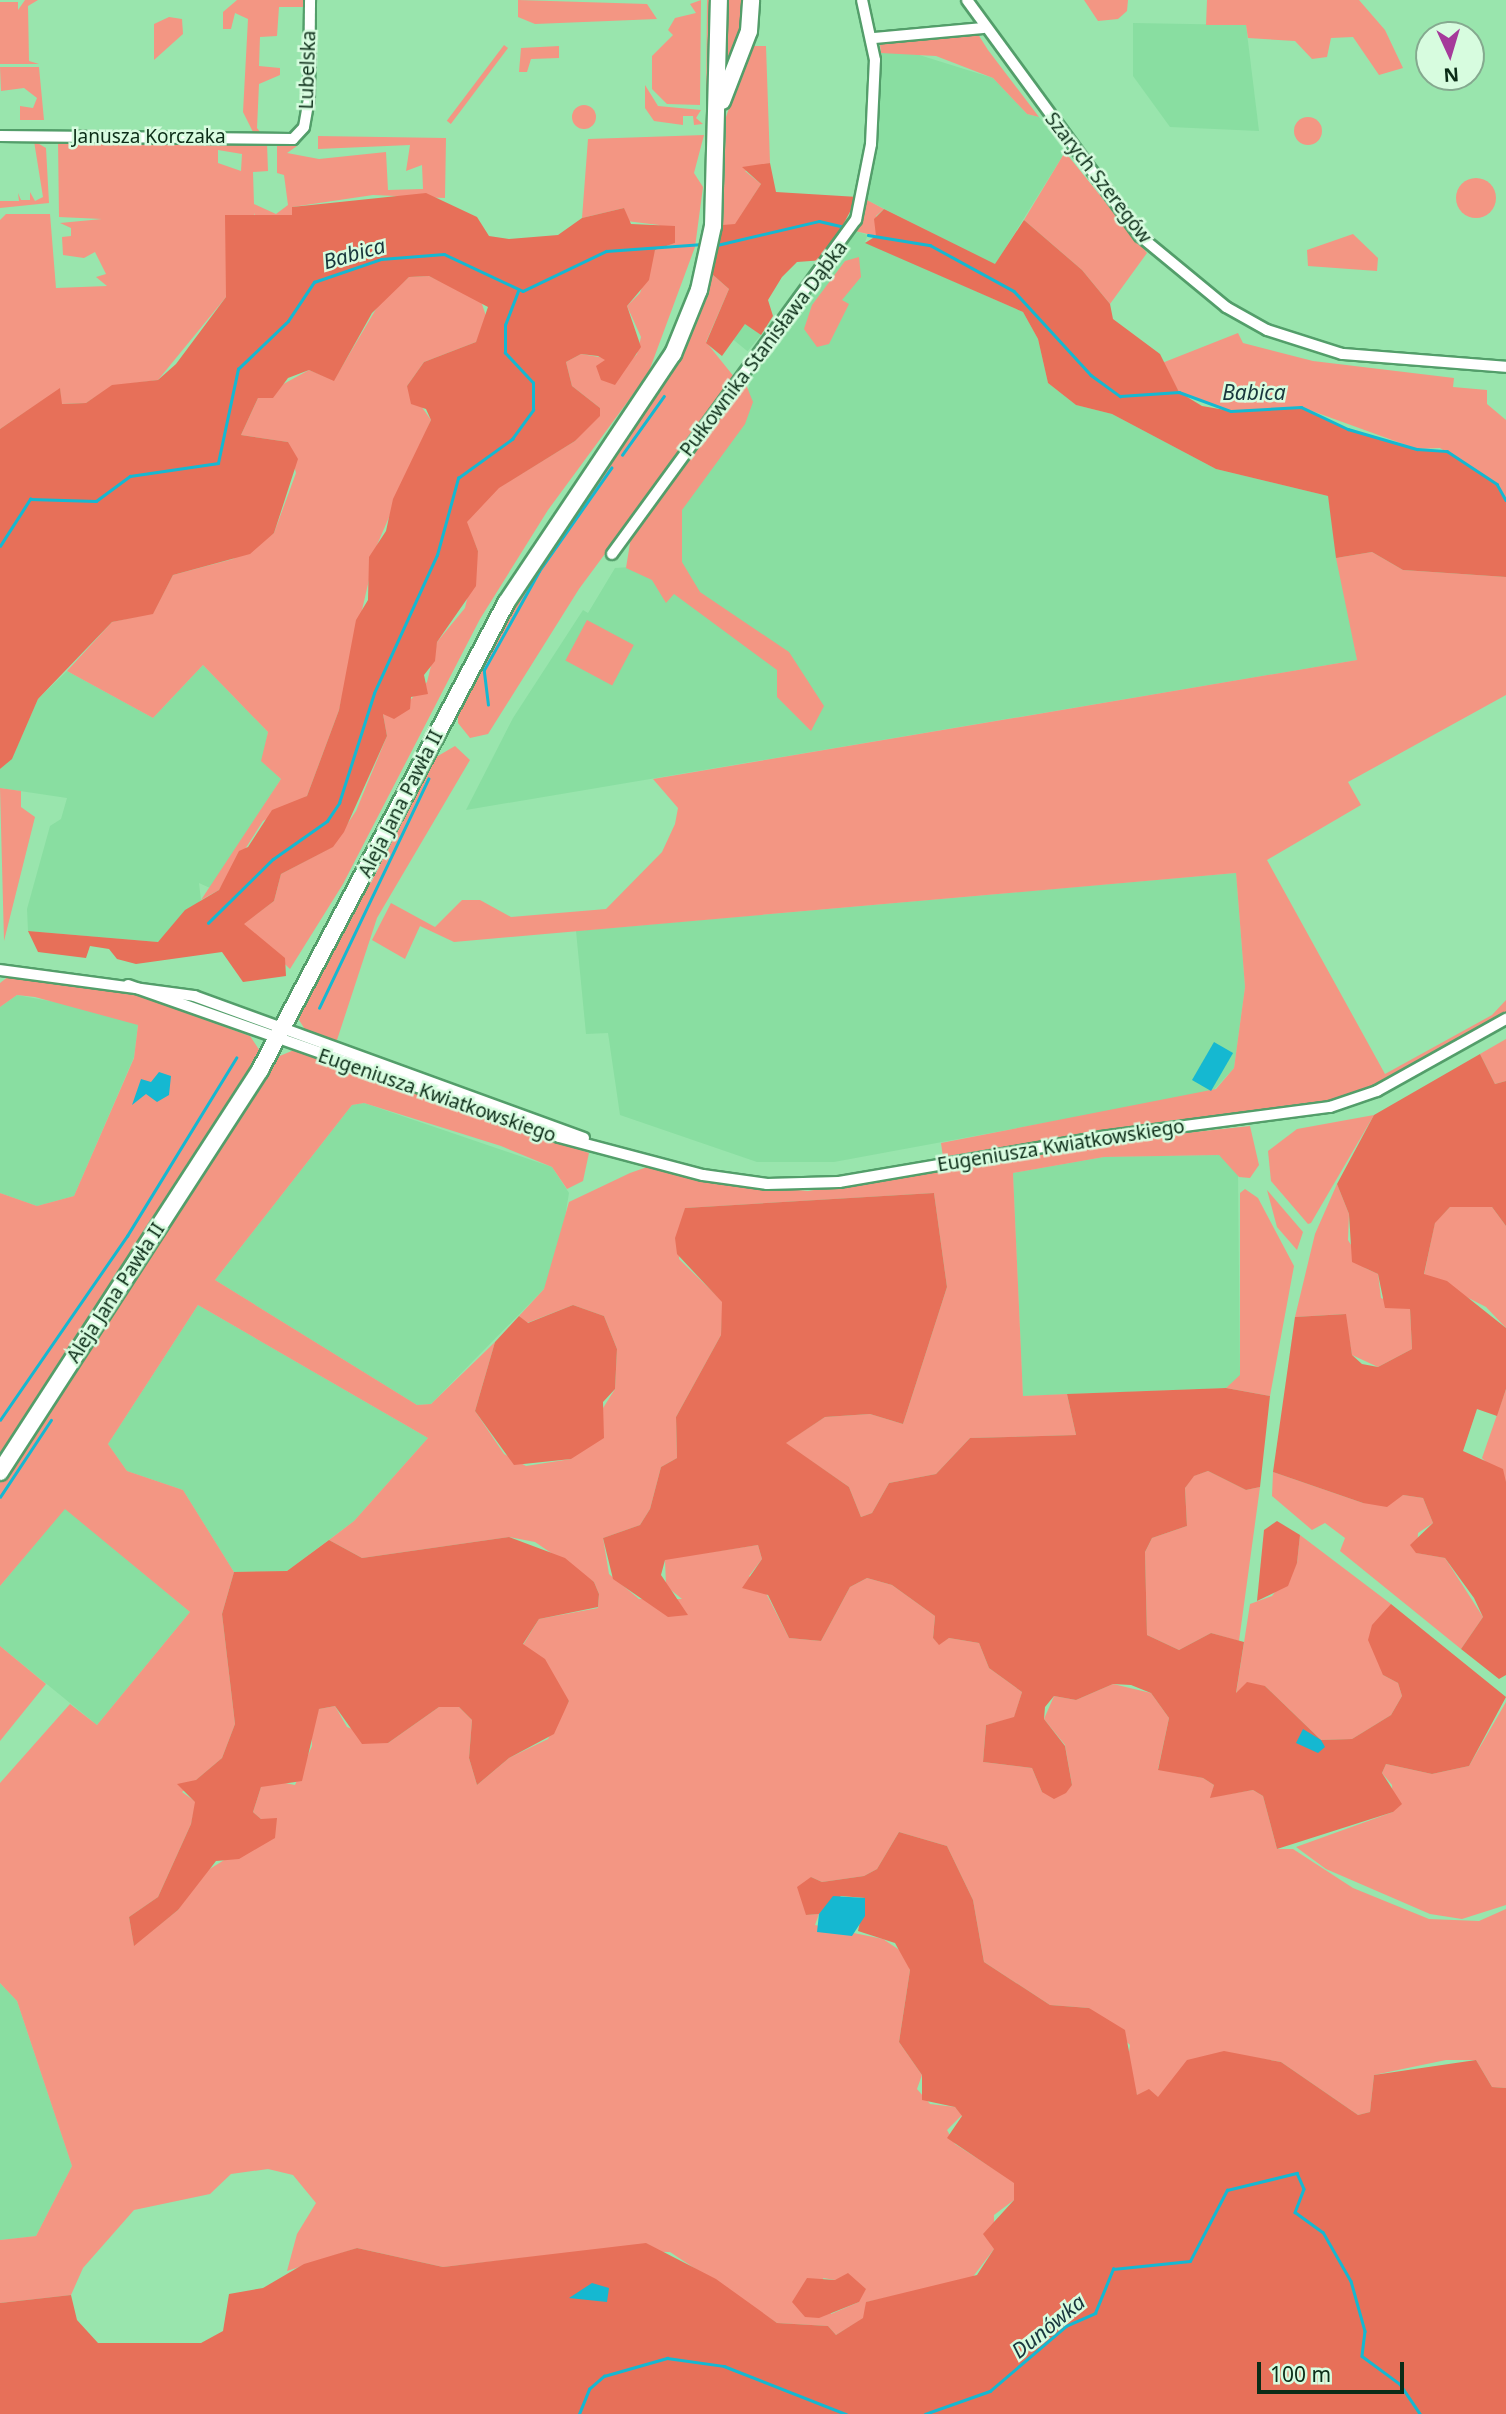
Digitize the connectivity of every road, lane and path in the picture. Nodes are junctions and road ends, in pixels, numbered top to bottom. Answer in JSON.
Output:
{"nodes":[{"id":1,"x":310,"y":0,"type":"edge"},
{"id":2,"x":719,"y":0,"type":"edge"},
{"id":3,"x":751,"y":0,"type":"edge"},
{"id":4,"x":862,"y":0,"type":"edge"},
{"id":5,"x":968,"y":0,"type":"edge"},
{"id":6,"x":984,"y":28,"type":"junction"},
{"id":7,"x":874,"y":38,"type":"junction"},
{"id":8,"x":720,"y":107,"type":"junction"},
{"id":9,"x":0,"y":136,"type":"edge"},
{"id":10,"x":298,"y":137,"type":"joint"},
{"id":11,"x":1506,"y":367,"type":"edge"},
{"id":12,"x":612,"y":554,"type":"dead end"},
{"id":13,"x":0,"y":970,"type":"edge"},
{"id":14,"x":1506,"y":1019,"type":"edge"},
{"id":15,"x":281,"y":1034,"type":"junction"},
{"id":16,"x":0,"y":1472,"type":"edge"}],
"edges":[{"from":1,"to":10,"type":"street","name":"Lubelska"},
{"from":2,"to":8,"type":"street","name":"Aleja Jana Pawła II"},
{"from":3,"to":8,"type":"street","name":"Aleja Jana Pawła II"},
{"from":4,"to":7,"type":"street","name":"Pułkownika Stanisława Dąbka"},
{"from":5,"to":6,"type":"street","name":"Szarych Szeregów"},
{"from":6,"to":7,"type":"street"},
{"from":6,"to":11,"type":"street","name":"Szarych Szeregów"},
{"from":7,"to":12,"type":"street","name":"Pułkownika Stanisława Dąbka"},
{"from":8,"to":15,"type":"street","name":"Aleja Jana Pawła II"},
{"from":9,"to":10,"type":"street","name":"Janusza Korczaka"},
{"from":13,"to":15,"type":"street","name":"Eugeniusza Kwiatkowskiego"},
{"from":14,"to":15,"type":"street","name":"Eugeniusza Kwiatkowskiego"},
{"from":15,"to":16,"type":"street","name":"Aleja Jana Pawła II"}]}
